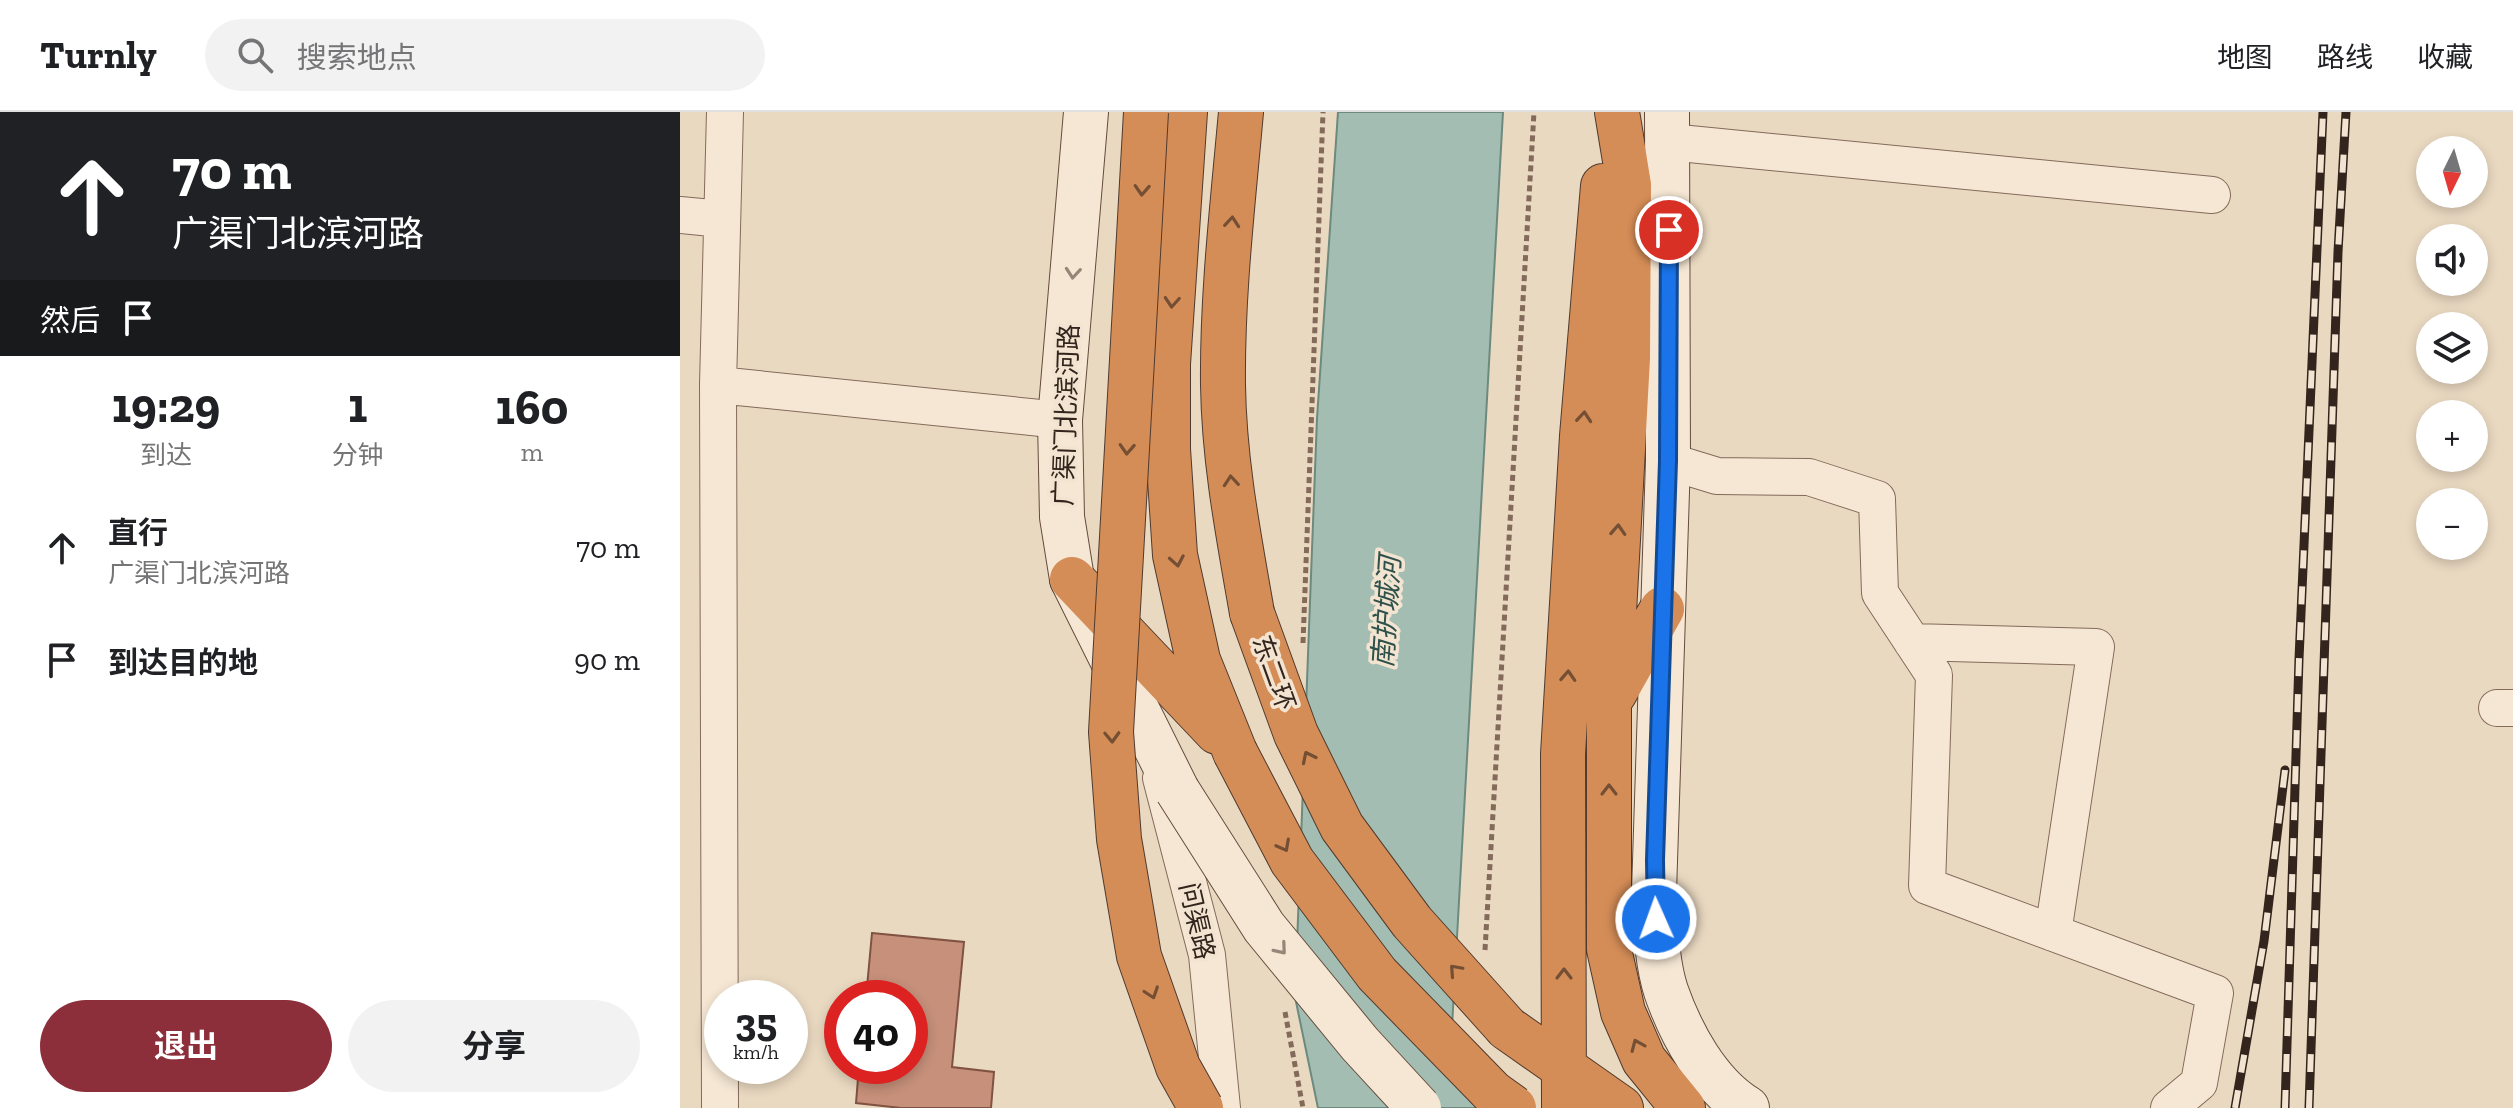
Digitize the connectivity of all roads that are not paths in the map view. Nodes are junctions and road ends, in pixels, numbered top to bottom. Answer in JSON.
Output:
{"nodes":[{"id":1,"x":725,"y":112,"type":"edge"},
{"id":2,"x":1086,"y":112,"type":"edge"},
{"id":3,"x":1146,"y":112,"type":"edge"},
{"id":4,"x":1185,"y":112,"type":"edge"},
{"id":5,"x":1241,"y":112,"type":"edge"},
{"id":6,"x":1609,"y":112,"type":"edge"},
{"id":7,"x":1617,"y":112,"type":"edge"},
{"id":8,"x":1668,"y":127,"type":"edge"},
{"id":9,"x":2212,"y":195,"type":"dead end"},
{"id":10,"x":680,"y":215,"type":"edge"},
{"id":11,"x":722,"y":219,"type":"junction"},
{"id":12,"x":718,"y":385,"type":"junction"},
{"id":13,"x":1060,"y":420,"type":"junction"},
{"id":14,"x":1668,"y":461,"type":"junction"},
{"id":15,"x":1072,"y":579,"type":"junction"},
{"id":16,"x":1662,"y":609,"type":"junction"},
{"id":17,"x":1912,"y":642,"type":"junction"},
{"id":18,"x":1609,"y":703,"type":"junction"},
{"id":19,"x":1151,"y":738,"type":"junction"},
{"id":20,"x":1235,"y":752,"type":"junction"},
{"id":21,"x":2053,"y":933,"type":"junction"},
{"id":22,"x":720,"y":1108,"type":"edge"},
{"id":23,"x":1201,"y":1108,"type":"edge"},
{"id":24,"x":1222,"y":1108,"type":"edge"},
{"id":25,"x":1419,"y":1108,"type":"edge"},
{"id":26,"x":1514,"y":1108,"type":"edge"},
{"id":27,"x":1564,"y":1108,"type":"edge"},
{"id":28,"x":1621,"y":1108,"type":"edge"},
{"id":29,"x":1683,"y":1108,"type":"edge"},
{"id":30,"x":1747,"y":1108,"type":"edge"},
{"id":31,"x":2169,"y":1108,"type":"edge"}],
"edges":[{"from":1,"to":11,"type":"street"},
{"from":2,"to":13,"type":"street","name":"广渠门北滨河路","one_way":true},
{"from":3,"to":23,"type":"highway","one_way":true,"bridge":true},
{"from":4,"to":20,"type":"highway","one_way":true},
{"from":28,"to":5,"type":"highway","name":"东二环","one_way":true,"bridge":true},
{"from":27,"to":6,"type":"highway","one_way":true},
{"from":18,"to":7,"type":"highway","one_way":true},
{"from":8,"to":9,"type":"street"},
{"from":8,"to":14,"type":"street"},
{"from":10,"to":11,"type":"street"},
{"from":11,"to":12,"type":"street"},
{"from":12,"to":13,"type":"street"},
{"from":12,"to":22,"type":"street"},
{"from":13,"to":15,"type":"street","name":"广渠门北滨河路"},
{"from":14,"to":16,"type":"street"},
{"from":14,"to":17,"type":"street"},
{"from":15,"to":19,"type":"street","name":"广渠门北滨河路"},
{"from":15,"to":20,"type":"highway"},
{"from":16,"to":18,"type":"highway"},
{"from":16,"to":30,"type":"street"},
{"from":17,"to":21,"type":"street"},
{"from":17,"to":21,"type":"street"},
{"from":29,"to":18,"type":"highway","one_way":true},
{"from":19,"to":24,"type":"street","name":"问渠路"},
{"from":19,"to":25,"type":"street","name":"广渠门北滨河路","one_way":true,"bridge":true},
{"from":20,"to":26,"type":"highway","one_way":true,"bridge":true},
{"from":21,"to":31,"type":"street"}]}
